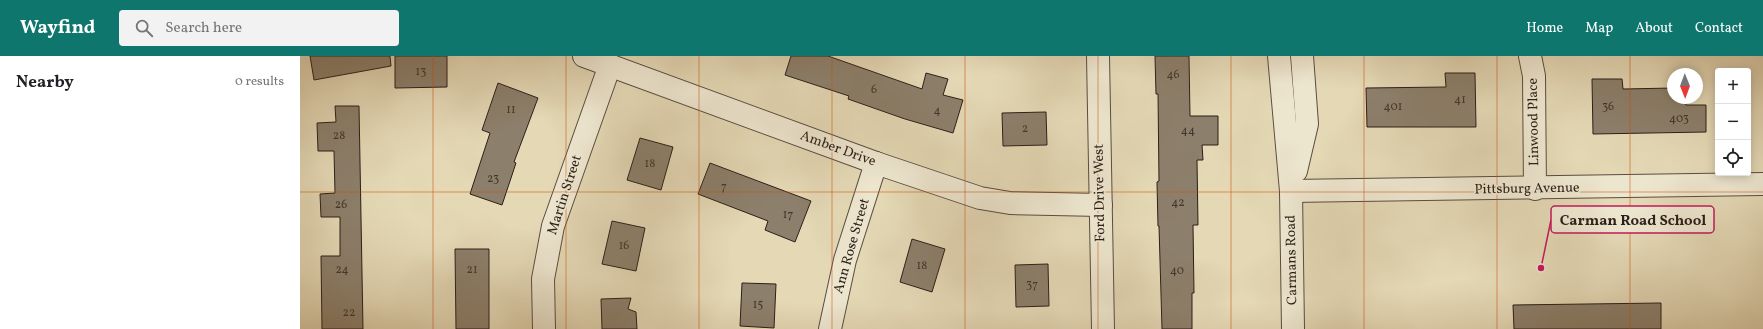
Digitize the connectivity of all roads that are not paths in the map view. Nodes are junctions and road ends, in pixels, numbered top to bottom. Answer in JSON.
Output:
{"nodes":[{"id":1,"x":584,"y":56,"type":"edge"},
{"id":2,"x":1098,"y":56,"type":"edge"},
{"id":3,"x":1279,"y":56,"type":"edge"},
{"id":4,"x":1302,"y":56,"type":"edge"},
{"id":5,"x":1530,"y":56,"type":"edge"},
{"id":6,"x":610,"y":65,"type":"junction"},
{"id":7,"x":876,"y":163,"type":"junction"},
{"id":8,"x":1763,"y":184,"type":"edge"},
{"id":9,"x":1535,"y":189,"type":"junction"},
{"id":10,"x":1291,"y":191,"type":"junction"},
{"id":11,"x":1100,"y":205,"type":"junction"},
{"id":12,"x":544,"y":329,"type":"edge"},
{"id":13,"x":830,"y":329,"type":"edge"},
{"id":14,"x":1103,"y":329,"type":"edge"},
{"id":15,"x":1293,"y":329,"type":"edge"}],
"edges":[{"from":1,"to":6,"type":"street","name":"Amber Drive"},
{"from":2,"to":11,"type":"street","name":"Ford Drive West"},
{"from":3,"to":10,"type":"street","name":"Carmans Road"},
{"from":4,"to":10,"type":"street","name":"Carmans Road"},
{"from":5,"to":9,"type":"street","name":"Linwood Place"},
{"from":6,"to":7,"type":"street","name":"Amber Drive"},
{"from":6,"to":12,"type":"street","name":"Martin Street"},
{"from":7,"to":11,"type":"street","name":"Amber Drive"},
{"from":7,"to":13,"type":"street","name":"Ann Rose Street"},
{"from":8,"to":9,"type":"street","name":"Pittsburg Avenue"},
{"from":9,"to":10,"type":"street","name":"Pittsburg Avenue"},
{"from":10,"to":15,"type":"street","name":"Carmans Road"},
{"from":11,"to":14,"type":"street","name":"Ford Drive West"}]}
